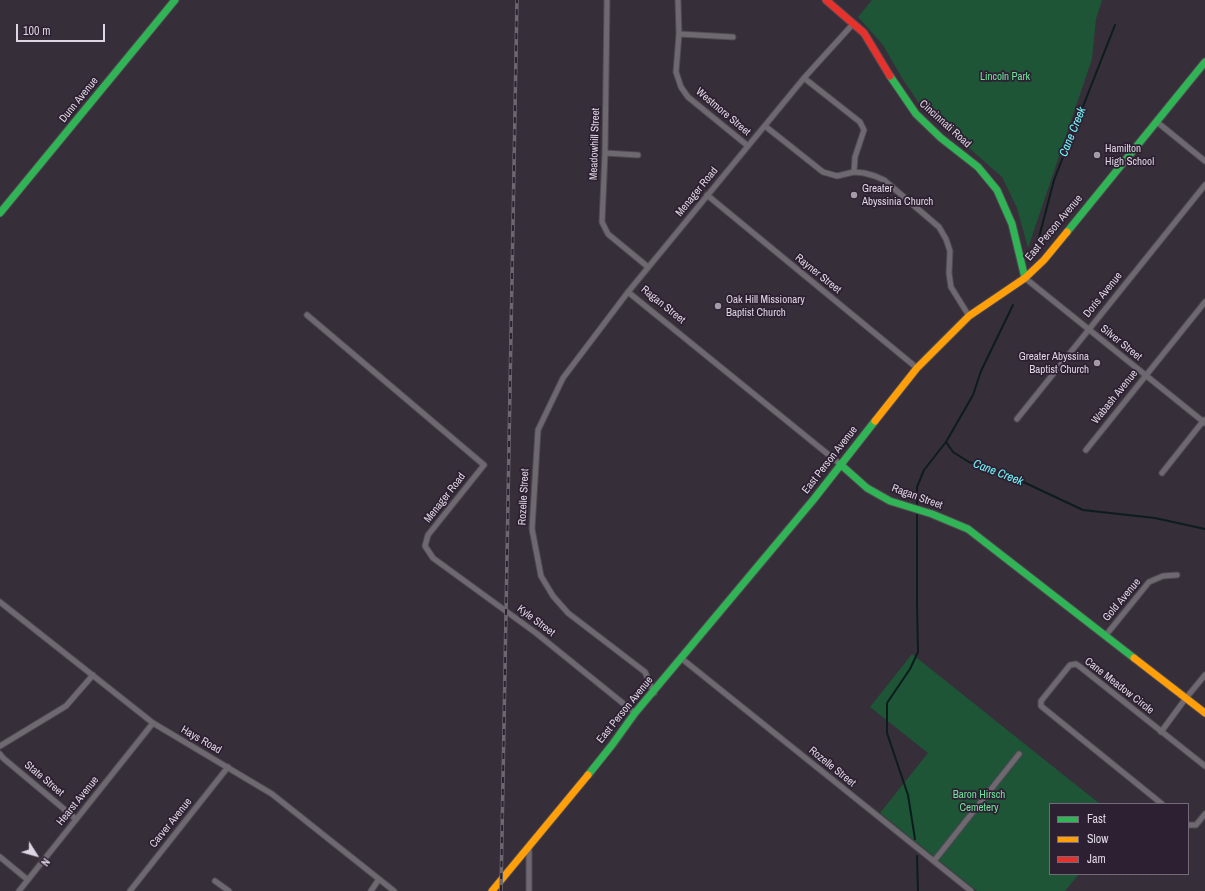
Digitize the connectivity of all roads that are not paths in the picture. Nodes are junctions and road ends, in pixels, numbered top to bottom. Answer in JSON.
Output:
{"nodes":[{"id":1,"x":174,"y":0,"type":"edge"},
{"id":2,"x":607,"y":0,"type":"edge"},
{"id":3,"x":678,"y":0,"type":"edge"},
{"id":4,"x":827,"y":1,"type":"edge"},
{"id":5,"x":853,"y":24,"type":"junction"},
{"id":6,"x":679,"y":34,"type":"junction"},
{"id":7,"x":732,"y":37,"type":"dead end"},
{"id":8,"x":1205,"y":62,"type":"edge"},
{"id":9,"x":804,"y":78,"type":"junction"},
{"id":10,"x":1157,"y":122,"type":"junction"},
{"id":11,"x":765,"y":126,"type":"junction"},
{"id":12,"x":748,"y":146,"type":"junction"},
{"id":13,"x":605,"y":153,"type":"junction"},
{"id":14,"x":638,"y":155,"type":"dead end"},
{"id":15,"x":1205,"y":160,"type":"edge"},
{"id":16,"x":854,"y":172,"type":"junction"},
{"id":17,"x":1205,"y":185,"type":"edge"},
{"id":18,"x":707,"y":195,"type":"junction"},
{"id":19,"x":0,"y":213,"type":"edge"},
{"id":20,"x":648,"y":267,"type":"junction"},
{"id":21,"x":1025,"y":278,"type":"junction"},
{"id":22,"x":628,"y":292,"type":"junction"},
{"id":23,"x":1205,"y":302,"type":"edge"},
{"id":24,"x":307,"y":314,"type":"dead end"},
{"id":25,"x":969,"y":316,"type":"junction"},
{"id":26,"x":1088,"y":330,"type":"junction"},
{"id":27,"x":917,"y":368,"type":"junction"},
{"id":28,"x":1145,"y":376,"type":"junction"},
{"id":29,"x":563,"y":378,"type":"joint"},
{"id":30,"x":1017,"y":419,"type":"dead end"},
{"id":31,"x":1204,"y":421,"type":"edge"},
{"id":32,"x":1086,"y":450,"type":"dead end"},
{"id":33,"x":840,"y":464,"type":"junction"},
{"id":34,"x":1162,"y":473,"type":"dead end"},
{"id":35,"x":425,"y":546,"type":"joint"},
{"id":36,"x":1177,"y":574,"type":"dead end"},
{"id":37,"x":0,"y":602,"type":"edge"},
{"id":38,"x":1106,"y":635,"type":"junction"},
{"id":39,"x":681,"y":658,"type":"junction"},
{"id":40,"x":93,"y":675,"type":"junction"},
{"id":41,"x":1205,"y":675,"type":"edge"},
{"id":42,"x":654,"y":693,"type":"junction"},
{"id":43,"x":1186,"y":698,"type":"junction"},
{"id":44,"x":636,"y":713,"type":"junction"},
{"id":45,"x":1205,"y":713,"type":"edge"},
{"id":46,"x":153,"y":723,"type":"junction"},
{"id":47,"x":1161,"y":732,"type":"junction"},
{"id":48,"x":0,"y":746,"type":"edge"},
{"id":49,"x":0,"y":754,"type":"edge"},
{"id":50,"x":1019,"y":754,"type":"dead end"},
{"id":51,"x":1205,"y":766,"type":"edge"},
{"id":52,"x":228,"y":767,"type":"junction"},
{"id":53,"x":1161,"y":803,"type":"edge"},
{"id":54,"x":1205,"y":814,"type":"edge"},
{"id":55,"x":76,"y":819,"type":"junction"},
{"id":56,"x":1189,"y":825,"type":"edge"},
{"id":57,"x":529,"y":847,"type":"junction"},
{"id":58,"x":0,"y":857,"type":"edge"},
{"id":59,"x":934,"y":861,"type":"junction"},
{"id":60,"x":379,"y":879,"type":"junction"},
{"id":61,"x":28,"y":880,"type":"junction"},
{"id":62,"x":215,"y":881,"type":"dead end"},
{"id":63,"x":19,"y":891,"type":"edge"},
{"id":64,"x":130,"y":891,"type":"edge"},
{"id":65,"x":229,"y":891,"type":"edge"},
{"id":66,"x":371,"y":891,"type":"edge"},
{"id":67,"x":394,"y":891,"type":"edge"},
{"id":68,"x":492,"y":891,"type":"edge"},
{"id":69,"x":529,"y":891,"type":"edge"},
{"id":70,"x":971,"y":891,"type":"edge"}],
"edges":[{"from":1,"to":19,"type":"main road","name":"Dunn Avenue"},
{"from":2,"to":13,"type":"street","name":"Meadowhill Street"},
{"from":3,"to":6,"type":"street","name":"Westmore Street"},
{"from":4,"to":5,"type":"main road","name":"Cincinnati Road"},
{"from":5,"to":9,"type":"street","name":"Menager Road"},
{"from":5,"to":21,"type":"main road","name":"Cincinnati Road"},
{"from":6,"to":7,"type":"street"},
{"from":6,"to":12,"type":"street","name":"Westmore Street"},
{"from":8,"to":10,"type":"main road","name":"East Person Avenue"},
{"from":9,"to":11,"type":"street","name":"Menager Road"},
{"from":9,"to":16,"type":"street"},
{"from":10,"to":15,"type":"street"},
{"from":10,"to":21,"type":"main road","name":"East Person Avenue"},
{"from":11,"to":12,"type":"street","name":"Menager Road"},
{"from":11,"to":16,"type":"street"},
{"from":12,"to":18,"type":"street","name":"Menager Road"},
{"from":13,"to":14,"type":"street"},
{"from":13,"to":20,"type":"street","name":"Meadowhill Street"},
{"from":16,"to":25,"type":"street"},
{"from":17,"to":26,"type":"street","name":"Doris Avenue"},
{"from":18,"to":20,"type":"street","name":"Menager Road"},
{"from":18,"to":27,"type":"street","name":"Rayner Street"},
{"from":20,"to":22,"type":"street","name":"Menager Road"},
{"from":21,"to":25,"type":"main road","name":"East Person Avenue"},
{"from":21,"to":26,"type":"street","name":"Silver Street"},
{"from":22,"to":29,"type":"street","name":"Menager Road"},
{"from":22,"to":33,"type":"street","name":"Ragan Street"},
{"from":23,"to":28,"type":"street","name":"Wabash Avenue"},
{"from":24,"to":35,"type":"street","name":"Menager Road"},
{"from":25,"to":27,"type":"main road","name":"East Person Avenue"},
{"from":26,"to":28,"type":"street","name":"Silver Street"},
{"from":26,"to":30,"type":"street","name":"Doris Avenue"},
{"from":27,"to":33,"type":"main road","name":"East Person Avenue"},
{"from":28,"to":31,"type":"street","name":"Silver Street"},
{"from":28,"to":32,"type":"street","name":"Wabash Avenue"},
{"from":29,"to":42,"type":"street","name":"Rozelle Street"},
{"from":31,"to":34,"type":"street"},
{"from":33,"to":38,"type":"main road","name":"Ragan Street"},
{"from":33,"to":39,"type":"main road","name":"East Person Avenue"},
{"from":35,"to":44,"type":"street","name":"Kyle Street"},
{"from":36,"to":38,"type":"street","name":"Gold Avenue"},
{"from":37,"to":40,"type":"street","name":"Hays Road"},
{"from":38,"to":43,"type":"main road","name":"Ragan Street"},
{"from":39,"to":42,"type":"main road","name":"East Person Avenue"},
{"from":39,"to":59,"type":"street","name":"Rozelle Street"},
{"from":40,"to":46,"type":"street","name":"Hays Road"},
{"from":40,"to":48,"type":"street"},
{"from":41,"to":43,"type":"street"},
{"from":42,"to":44,"type":"main road","name":"East Person Avenue"},
{"from":43,"to":45,"type":"main road","name":"Ragan Street"},
{"from":43,"to":47,"type":"street"},
{"from":44,"to":57,"type":"main road","name":"East Person Avenue"},
{"from":46,"to":52,"type":"street","name":"Hays Road"},
{"from":46,"to":55,"type":"street","name":"Hearst Avenue"},
{"from":47,"to":51,"type":"street","name":"Cane Meadow Circle"},
{"from":47,"to":53,"type":"street","name":"Cane Meadow Circle"},
{"from":49,"to":55,"type":"street","name":"State Street"},
{"from":50,"to":59,"type":"street"},
{"from":52,"to":60,"type":"street","name":"Hays Road"},
{"from":52,"to":64,"type":"street","name":"Carver Avenue"},
{"from":54,"to":56,"type":"street"},
{"from":55,"to":61,"type":"street","name":"Hearst Avenue"},
{"from":57,"to":68,"type":"main road","name":"East Person Avenue"},
{"from":57,"to":69,"type":"street"},
{"from":58,"to":61,"type":"street"},
{"from":59,"to":70,"type":"street","name":"Rozelle Street"},
{"from":60,"to":66,"type":"street"},
{"from":60,"to":67,"type":"street","name":"Hays Road"},
{"from":61,"to":63,"type":"street","name":"Hearst Avenue"},
{"from":62,"to":65,"type":"street"}]}
